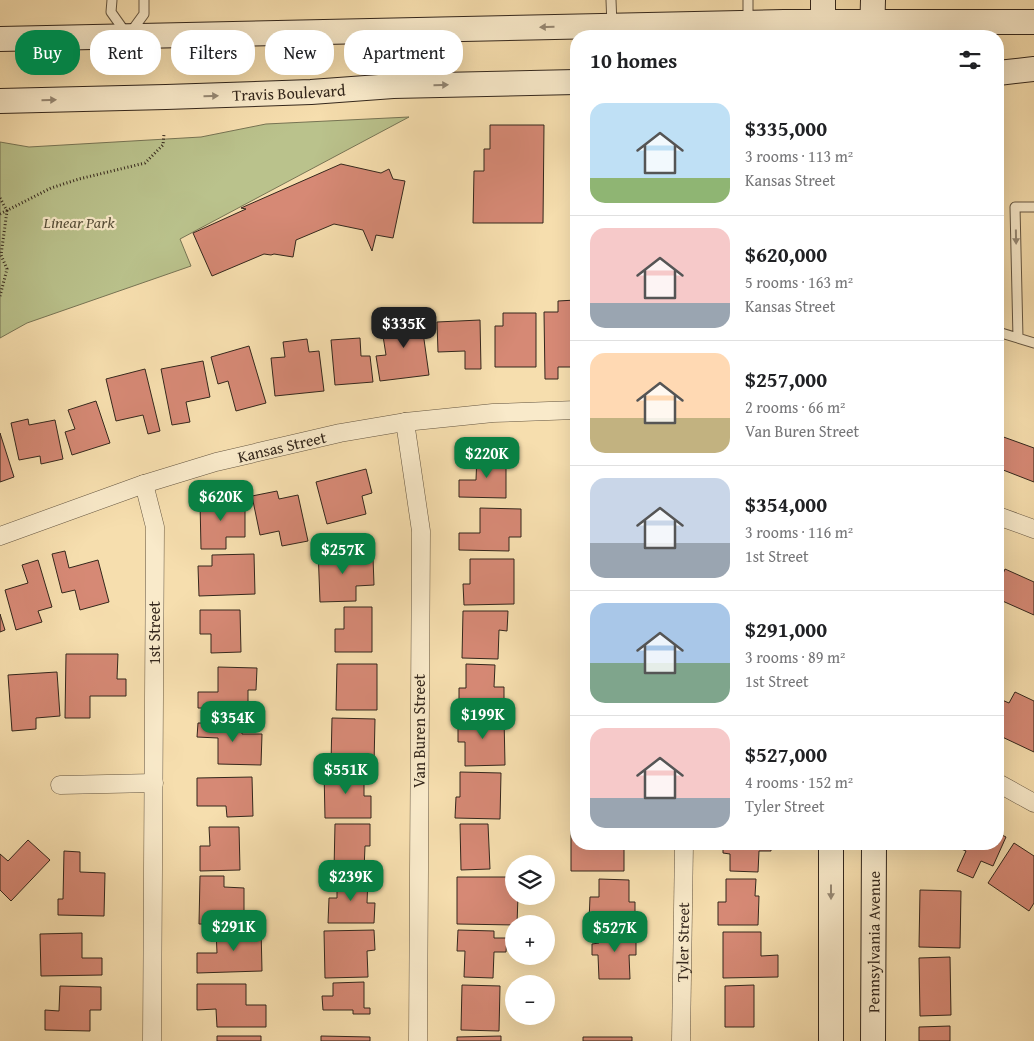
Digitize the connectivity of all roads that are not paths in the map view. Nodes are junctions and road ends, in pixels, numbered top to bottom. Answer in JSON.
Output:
{"nodes":[{"id":1,"x":112,"y":0,"type":"edge"},
{"id":2,"x":144,"y":0,"type":"edge"},
{"id":3,"x":611,"y":0,"type":"edge"},
{"id":4,"x":748,"y":12,"type":"edge"},
{"id":5,"x":823,"y":19,"type":"edge"},
{"id":6,"x":872,"y":19,"type":"edge"},
{"id":7,"x":1034,"y":22,"type":"edge"},
{"id":8,"x":612,"y":26,"type":"junction"},
{"id":9,"x":124,"y":30,"type":"edge"},
{"id":10,"x":132,"y":30,"type":"edge"},
{"id":11,"x":161,"y":35,"type":"edge"},
{"id":12,"x":90,"y":37,"type":"edge"},
{"id":13,"x":0,"y":39,"type":"edge"},
{"id":14,"x":1034,"y":69,"type":"edge"},
{"id":15,"x":1004,"y":72,"type":"edge"},
{"id":16,"x":570,"y":82,"type":"edge"},
{"id":17,"x":0,"y":101,"type":"edge"},
{"id":18,"x":1034,"y":207,"type":"edge"},
{"id":19,"x":1004,"y":334,"type":"edge"},
{"id":20,"x":1018,"y":338,"type":"junction"},
{"id":21,"x":1034,"y":343,"type":"edge"},
{"id":22,"x":570,"y":410,"type":"edge"},
{"id":23,"x":405,"y":422,"type":"junction"},
{"id":24,"x":144,"y":484,"type":"junction"},
{"id":25,"x":1004,"y":518,"type":"edge"},
{"id":26,"x":1034,"y":529,"type":"edge"},
{"id":27,"x":0,"y":536,"type":"edge"},
{"id":28,"x":154,"y":783,"type":"junction"},
{"id":29,"x":60,"y":785,"type":"dead end"},
{"id":30,"x":1004,"y":786,"type":"edge"},
{"id":31,"x":1034,"y":803,"type":"edge"},
{"id":32,"x":684,"y":850,"type":"edge"},
{"id":33,"x":831,"y":850,"type":"edge"},
{"id":34,"x":874,"y":850,"type":"edge"},
{"id":35,"x":152,"y":1041,"type":"edge"},
{"id":36,"x":418,"y":1041,"type":"edge"},
{"id":37,"x":682,"y":1041,"type":"edge"},
{"id":38,"x":831,"y":1041,"type":"edge"},
{"id":39,"x":873,"y":1041,"type":"edge"}],
"edges":[{"from":1,"to":9,"type":"lane"},
{"from":2,"to":10,"type":"lane"},
{"from":3,"to":8,"type":"lane"},
{"from":4,"to":5,"type":"main road"},
{"from":4,"to":8,"type":"main road"},
{"from":5,"to":6,"type":"main road"},
{"from":6,"to":7,"type":"main road"},
{"from":8,"to":11,"type":"main road","one_way":true},
{"from":12,"to":13,"type":"main road"},
{"from":14,"to":15,"type":"main road"},
{"from":17,"to":16,"type":"main road","name":"Travis Boulevard","one_way":true},
{"from":18,"to":20,"type":"lane","one_way":true},
{"from":19,"to":20,"type":"lane"},
{"from":20,"to":21,"type":"lane"},
{"from":22,"to":23,"type":"street","name":"Kansas Street"},
{"from":23,"to":24,"type":"street","name":"Kansas Street"},
{"from":23,"to":36,"type":"street","name":"Van Buren Street"},
{"from":24,"to":27,"type":"street","name":"Kansas Street"},
{"from":24,"to":28,"type":"street","name":"1st Street"},
{"from":25,"to":26,"type":"street"},
{"from":28,"to":29,"type":"street"},
{"from":28,"to":35,"type":"street","name":"1st Street"},
{"from":30,"to":31,"type":"street"},
{"from":32,"to":37,"type":"street","name":"Tyler Street"},
{"from":33,"to":38,"type":"main road","one_way":true},
{"from":34,"to":39,"type":"main road","name":"Pennsylvania Avenue"}]}
